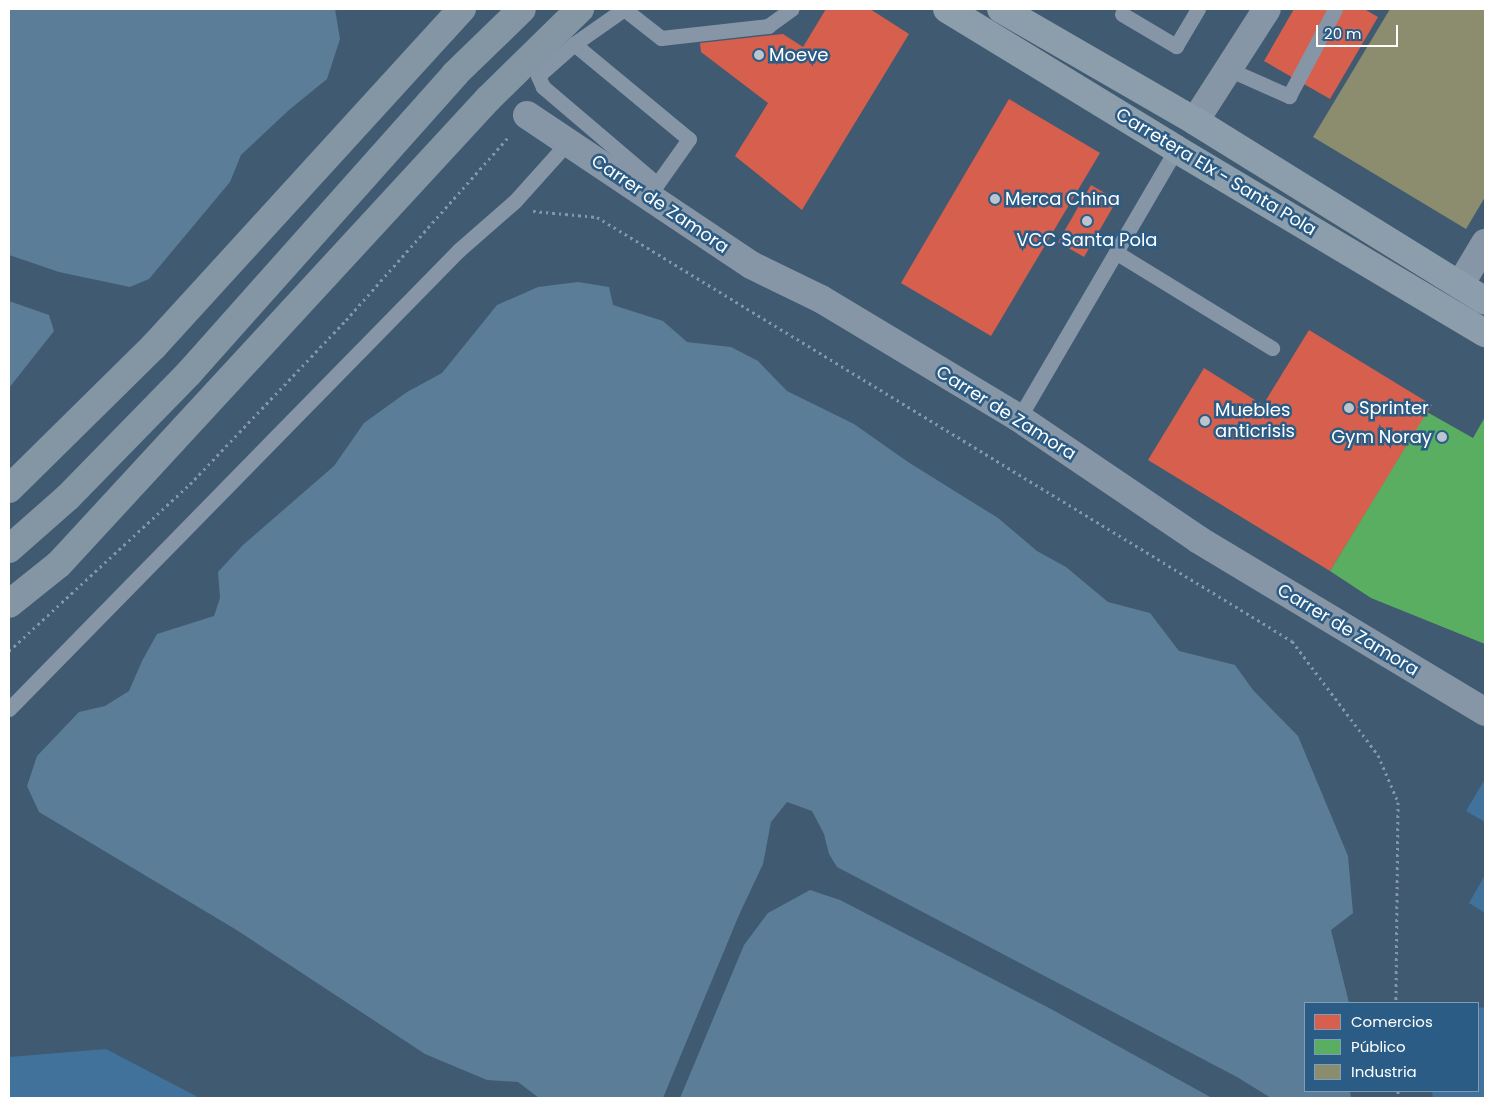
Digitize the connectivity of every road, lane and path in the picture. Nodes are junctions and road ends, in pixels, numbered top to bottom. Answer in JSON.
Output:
{"nodes":[{"id":1,"x":462,"y":9,"type":"edge"},
{"id":2,"x":522,"y":9,"type":"edge"},
{"id":3,"x":580,"y":9,"type":"edge"},
{"id":4,"x":766,"y":9,"type":"edge"},
{"id":5,"x":791,"y":9,"type":"edge"},
{"id":6,"x":947,"y":9,"type":"edge"},
{"id":7,"x":1001,"y":9,"type":"edge"},
{"id":8,"x":1198,"y":9,"type":"edge"},
{"id":9,"x":1267,"y":9,"type":"edge"},
{"id":10,"x":1335,"y":9,"type":"edge"},
{"id":11,"x":1122,"y":14,"type":"dead end"},
{"id":12,"x":768,"y":26,"type":"junction"},
{"id":13,"x":574,"y":44,"type":"junction"},
{"id":14,"x":540,"y":48,"type":"junction"},
{"id":15,"x":1228,"y":69,"type":"junction"},
{"id":16,"x":538,"y":76,"type":"junction"},
{"id":17,"x":527,"y":115,"type":"joint"},
{"id":18,"x":1195,"y":121,"type":"junction"},
{"id":19,"x":568,"y":142,"type":"junction"},
{"id":20,"x":1176,"y":149,"type":"junction"},
{"id":21,"x":515,"y":201,"type":"junction"},
{"id":22,"x":1485,"y":243,"type":"edge"},
{"id":23,"x":1117,"y":253,"type":"junction"},
{"id":24,"x":1460,"y":285,"type":"junction"},
{"id":25,"x":1485,"y":300,"type":"edge"},
{"id":26,"x":1485,"y":333,"type":"edge"},
{"id":27,"x":1272,"y":348,"type":"dead end"},
{"id":28,"x":1019,"y":418,"type":"junction"},
{"id":29,"x":9,"y":489,"type":"edge"},
{"id":30,"x":9,"y":549,"type":"edge"},
{"id":31,"x":9,"y":604,"type":"edge"},
{"id":32,"x":9,"y":651,"type":"edge"},
{"id":33,"x":9,"y":709,"type":"edge"},
{"id":34,"x":1485,"y":712,"type":"edge"},
{"id":35,"x":1396,"y":1002,"type":"edge"}],
"edges":[{"from":1,"to":29,"type":"highway"},
{"from":2,"to":30,"type":"highway"},
{"from":3,"to":14,"type":"highway"},
{"from":4,"to":12,"type":"lane"},
{"from":5,"to":12,"type":"lane"},
{"from":6,"to":20,"type":"main road","name":"Carretera Elx - Santa Pola"},
{"from":7,"to":18,"type":"main road","name":"Carretera Elx - Santa Pola"},
{"from":8,"to":11,"type":"lane"},
{"from":9,"to":15,"type":"street"},
{"from":10,"to":15,"type":"lane"},
{"from":12,"to":13,"type":"lane"},
{"from":13,"to":16,"type":"lane"},
{"from":13,"to":16,"type":"lane"},
{"from":14,"to":16,"type":"lane"},
{"from":14,"to":31,"type":"highway"},
{"from":15,"to":18,"type":"street"},
{"from":17,"to":19,"type":"street","name":"Carrer de Zamora"},
{"from":17,"to":32,"type":"path"},
{"from":18,"to":24,"type":"main road","name":"Carretera Elx - Santa Pola"},
{"from":19,"to":21,"type":"lane"},
{"from":19,"to":28,"type":"street","name":"Carrer de Zamora"},
{"from":20,"to":23,"type":"lane"},
{"from":20,"to":26,"type":"main road","name":"Carretera Elx - Santa Pola"},
{"from":21,"to":33,"type":"lane"},
{"from":21,"to":35,"type":"path"},
{"from":22,"to":24,"type":"street"},
{"from":23,"to":27,"type":"lane"},
{"from":23,"to":28,"type":"lane"},
{"from":24,"to":25,"type":"main road","name":"Carretera Elx - Santa Pola"},
{"from":28,"to":34,"type":"street","name":"Carrer de Zamora"}]}
